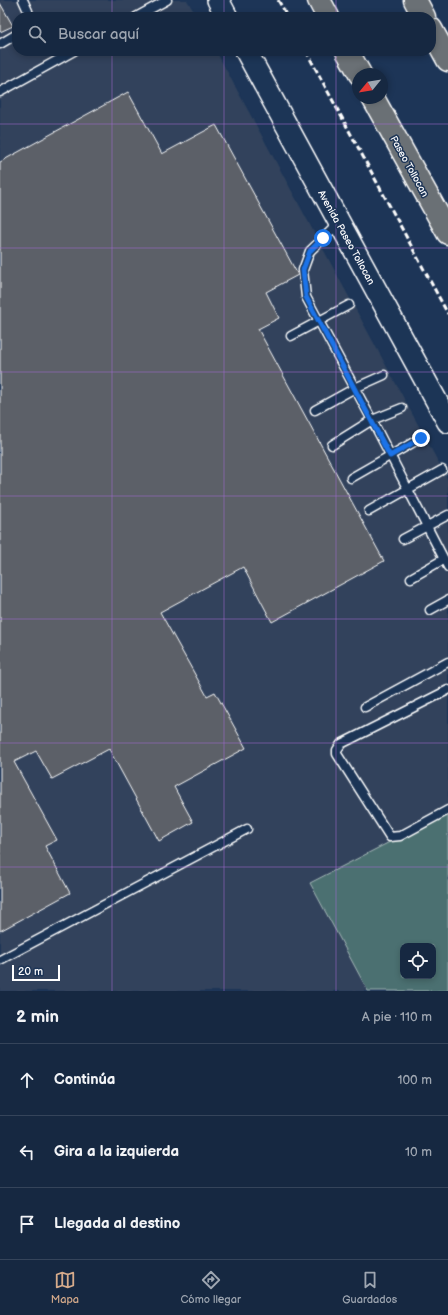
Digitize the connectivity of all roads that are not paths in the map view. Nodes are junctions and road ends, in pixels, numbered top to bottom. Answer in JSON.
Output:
{"nodes":[{"id":1,"x":23,"y":0,"type":"edge"},
{"id":2,"x":167,"y":0,"type":"edge"},
{"id":3,"x":218,"y":0,"type":"edge"},
{"id":4,"x":319,"y":0,"type":"edge"},
{"id":5,"x":415,"y":0,"type":"edge"},
{"id":6,"x":28,"y":12,"type":"edge"},
{"id":7,"x":145,"y":12,"type":"edge"},
{"id":8,"x":224,"y":12,"type":"edge"},
{"id":9,"x":325,"y":12,"type":"edge"},
{"id":10,"x":421,"y":12,"type":"edge"},
{"id":11,"x":12,"y":37,"type":"edge"},
{"id":12,"x":436,"y":38,"type":"edge"},
{"id":13,"x":0,"y":44,"type":"edge"},
{"id":14,"x":65,"y":56,"type":"edge"},
{"id":15,"x":249,"y":56,"type":"edge"},
{"id":16,"x":350,"y":56,"type":"edge"},
{"id":17,"x":448,"y":60,"type":"edge"},
{"id":18,"x":357,"y":68,"type":"edge"},
{"id":19,"x":0,"y":92,"type":"edge"},
{"id":20,"x":376,"y":104,"type":"edge"},
{"id":21,"x":340,"y":223,"type":"junction"},
{"id":22,"x":448,"y":233,"type":"edge"},
{"id":23,"x":349,"y":305,"type":"dead end"},
{"id":24,"x":319,"y":322,"type":"junction"},
{"id":25,"x":292,"y":336,"type":"dead end"},
{"id":26,"x":384,"y":374,"type":"dead end"},
{"id":27,"x":355,"y":388,"type":"junction"},
{"id":28,"x":402,"y":408,"type":"dead end"},
{"id":29,"x":316,"y":410,"type":"dead end"},
{"id":30,"x":372,"y":420,"type":"junction"},
{"id":31,"x":448,"y":422,"type":"edge"},
{"id":32,"x":421,"y":438,"type":"dead end"},
{"id":33,"x":332,"y":445,"type":"dead end"},
{"id":34,"x":390,"y":456,"type":"junction"},
{"id":35,"x":442,"y":470,"type":"dead end"},
{"id":36,"x":351,"y":478,"type":"dead end"},
{"id":37,"x":407,"y":488,"type":"junction"},
{"id":38,"x":369,"y":511,"type":"dead end"},
{"id":39,"x":448,"y":515,"type":"edge"},
{"id":40,"x":427,"y":526,"type":"junction"},
{"id":41,"x":404,"y":539,"type":"dead end"},
{"id":42,"x":444,"y":559,"type":"junction"},
{"id":43,"x":448,"y":567,"type":"edge"},
{"id":44,"x":411,"y":578,"type":"dead end"},
{"id":45,"x":448,"y":600,"type":"edge"},
{"id":46,"x":430,"y":610,"type":"dead end"},
{"id":47,"x":448,"y":662,"type":"edge"},
{"id":48,"x":448,"y":690,"type":"edge"},
{"id":49,"x":365,"y":707,"type":"dead end"},
{"id":50,"x":448,"y":810,"type":"edge"},
{"id":51,"x":247,"y":830,"type":"dead end"},
{"id":52,"x":0,"y":960,"type":"edge"}],
"edges":[{"from":1,"to":6,"type":"lane"},
{"from":2,"to":7,"type":"lane"},
{"from":3,"to":8,"type":"main road"},
{"from":4,"to":9,"type":"highway"},
{"from":5,"to":10,"type":"highway"},
{"from":11,"to":13,"type":"lane"},
{"from":12,"to":17,"type":"highway"},
{"from":14,"to":19,"type":"lane"},
{"from":15,"to":21,"type":"main road","name":"Avenida Paseo Tollocan"},
{"from":16,"to":18,"type":"highway"},
{"from":20,"to":22,"type":"highway","name":"Paseo Tollocan"},
{"from":21,"to":24,"type":"lane"},
{"from":21,"to":31,"type":"main road","name":"Avenida Paseo Tollocan"},
{"from":23,"to":24,"type":"lane"},
{"from":24,"to":25,"type":"lane"},
{"from":24,"to":27,"type":"lane"},
{"from":26,"to":27,"type":"lane"},
{"from":27,"to":29,"type":"lane"},
{"from":27,"to":30,"type":"lane"},
{"from":28,"to":30,"type":"lane"},
{"from":30,"to":33,"type":"lane"},
{"from":30,"to":34,"type":"lane"},
{"from":32,"to":34,"type":"lane"},
{"from":34,"to":36,"type":"lane"},
{"from":34,"to":37,"type":"lane"},
{"from":35,"to":37,"type":"lane"},
{"from":37,"to":38,"type":"lane"},
{"from":37,"to":40,"type":"lane"},
{"from":39,"to":40,"type":"lane"},
{"from":40,"to":41,"type":"lane"},
{"from":40,"to":42,"type":"lane"},
{"from":42,"to":43,"type":"lane"},
{"from":42,"to":44,"type":"lane"},
{"from":45,"to":46,"type":"lane"},
{"from":47,"to":49,"type":"lane"},
{"from":48,"to":50,"type":"lane"},
{"from":51,"to":52,"type":"lane"}]}
